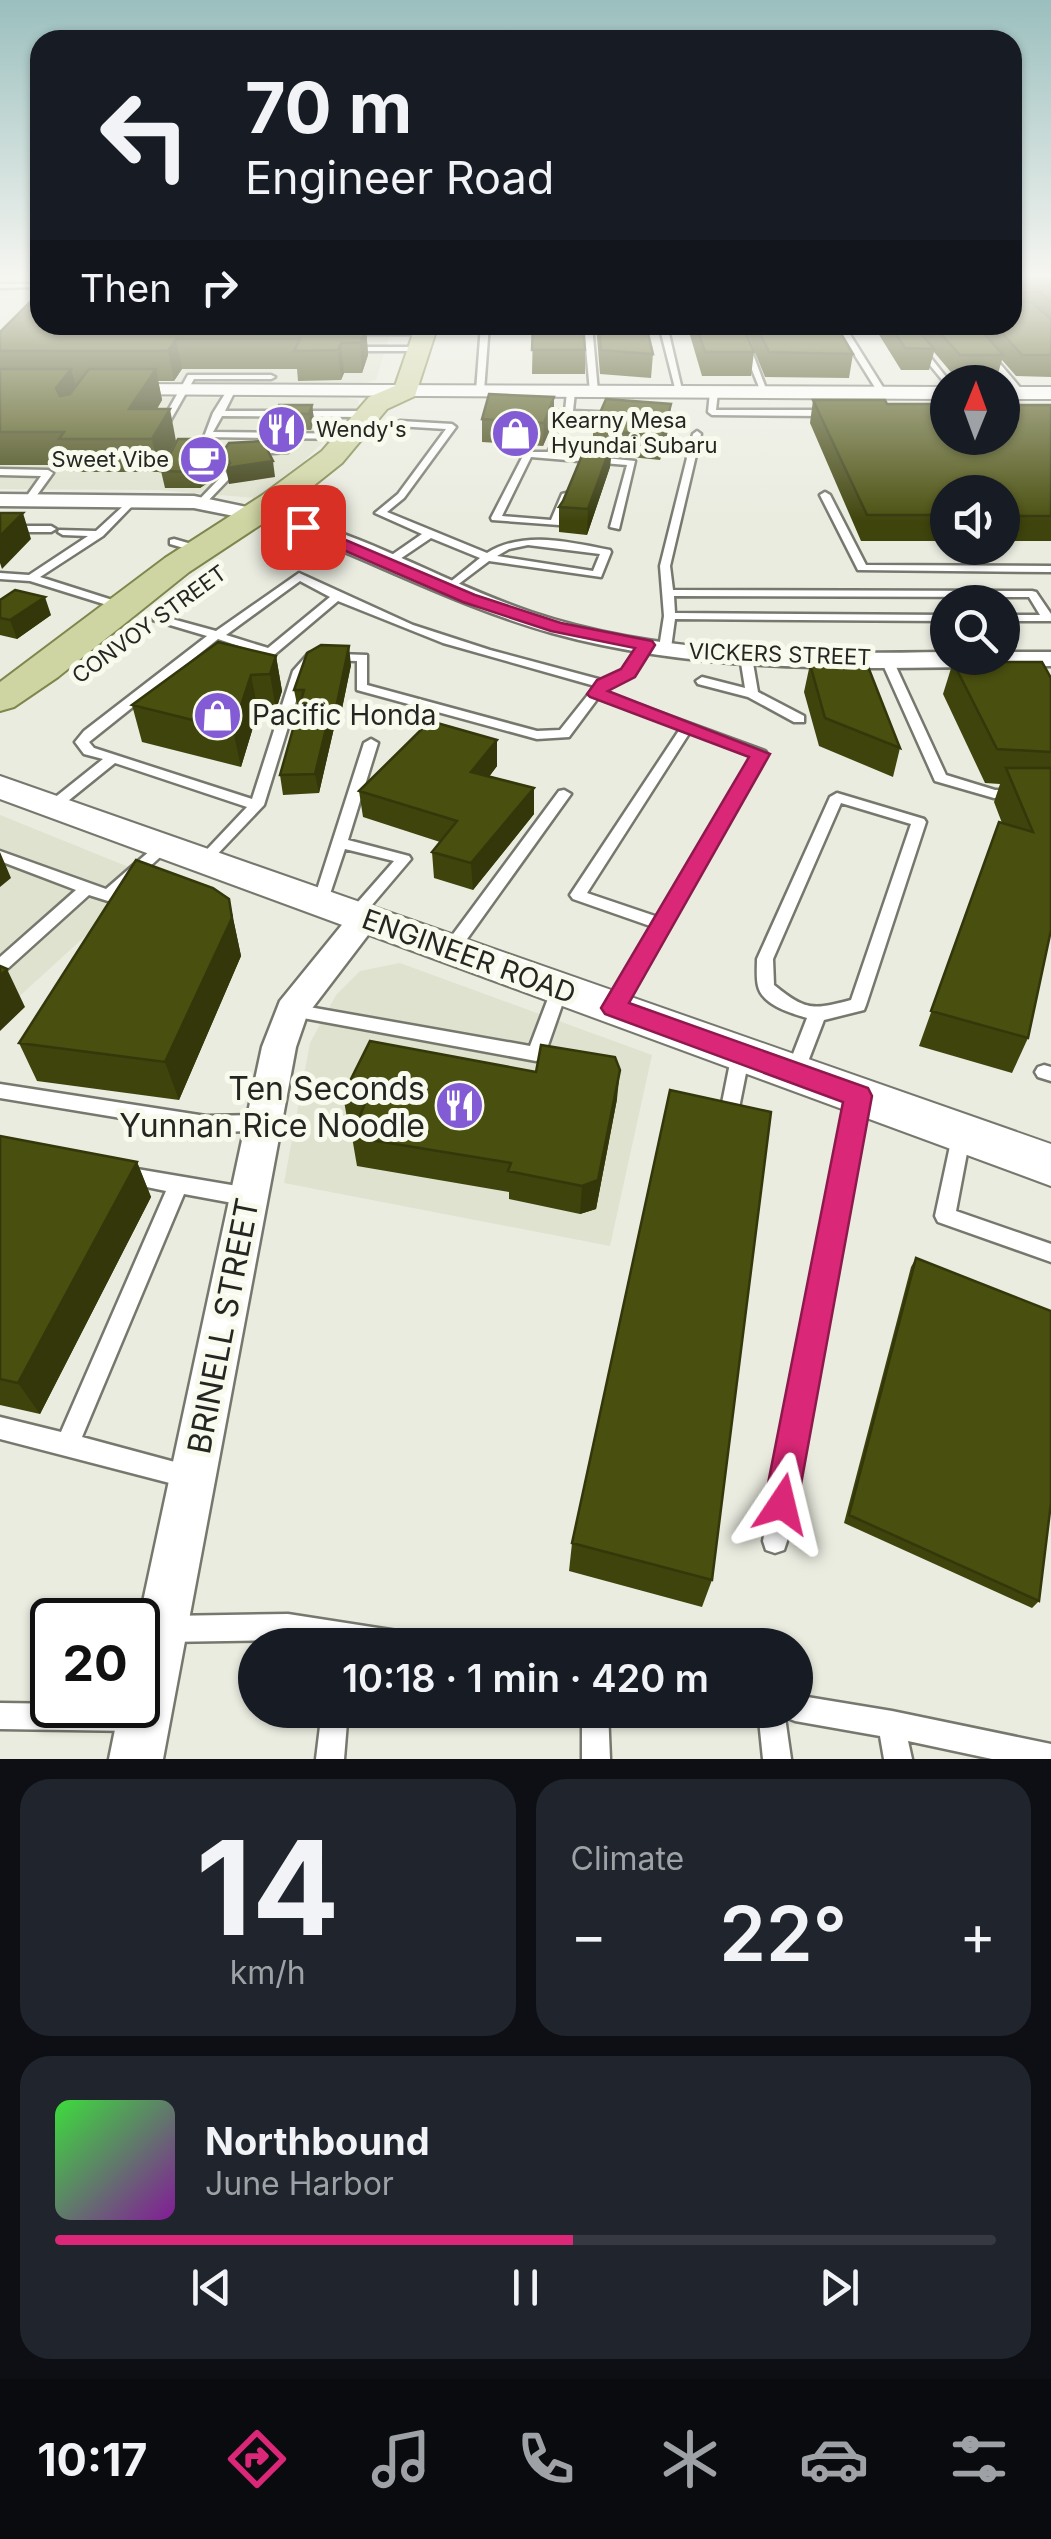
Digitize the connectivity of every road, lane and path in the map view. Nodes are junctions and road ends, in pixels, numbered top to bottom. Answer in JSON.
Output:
{"nodes":[{"id":1,"x":417,"y":358,"type":"edge"},
{"id":2,"x":488,"y":358,"type":"edge"},
{"id":3,"x":591,"y":358,"type":"edge"},
{"id":4,"x":671,"y":358,"type":"edge"},
{"id":5,"x":751,"y":358,"type":"edge"},
{"id":6,"x":861,"y":358,"type":"edge"},
{"id":7,"x":279,"y":359,"type":"edge"},
{"id":8,"x":268,"y":384,"type":"junction"},
{"id":9,"x":96,"y":390,"type":"edge"},
{"id":10,"x":183,"y":390,"type":"junction"},
{"id":11,"x":231,"y":390,"type":"junction"},
{"id":12,"x":406,"y":391,"type":"junction"},
{"id":13,"x":594,"y":392,"type":"junction"},
{"id":14,"x":680,"y":392,"type":"junction"},
{"id":15,"x":765,"y":392,"type":"junction"},
{"id":16,"x":882,"y":392,"type":"junction"},
{"id":17,"x":930,"y":392,"type":"edge"},
{"id":18,"x":1020,"y":393,"type":"edge"},
{"id":19,"x":1051,"y":393,"type":"edge"},
{"id":20,"x":492,"y":398,"type":"junction"},
{"id":21,"x":570,"y":402,"type":"junction"},
{"id":22,"x":713,"y":402,"type":"junction"},
{"id":23,"x":515,"y":411,"type":"edge"},
{"id":24,"x":217,"y":412,"type":"junction"},
{"id":25,"x":836,"y":412,"type":"edge"},
{"id":26,"x":369,"y":414,"type":"junction"},
{"id":27,"x":628,"y":416,"type":"edge"},
{"id":28,"x":560,"y":432,"type":"dead end"},
{"id":29,"x":158,"y":435,"type":"edge"},
{"id":30,"x":367,"y":444,"type":"junction"},
{"id":31,"x":220,"y":450,"type":"edge"},
{"id":32,"x":285,"y":450,"type":"dead end"},
{"id":33,"x":581,"y":458,"type":"junction"},
{"id":34,"x":0,"y":472,"type":"edge"},
{"id":35,"x":825,"y":495,"type":"dead end"},
{"id":36,"x":0,"y":500,"type":"edge"},
{"id":37,"x":29,"y":500,"type":"junction"},
{"id":38,"x":133,"y":500,"type":"junction"},
{"id":39,"x":198,"y":502,"type":"junction"},
{"id":40,"x":254,"y":514,"type":"junction"},
{"id":41,"x":290,"y":523,"type":"junction"},
{"id":42,"x":616,"y":527,"type":"dead end"},
{"id":43,"x":0,"y":529,"type":"edge"},
{"id":44,"x":99,"y":534,"type":"junction"},
{"id":45,"x":428,"y":534,"type":"junction"},
{"id":46,"x":489,"y":558,"type":"junction"},
{"id":47,"x":387,"y":562,"type":"junction"},
{"id":48,"x":1051,"y":569,"type":"edge"},
{"id":49,"x":0,"y":576,"type":"edge"},
{"id":50,"x":32,"y":578,"type":"junction"},
{"id":51,"x":448,"y":589,"type":"junction"},
{"id":52,"x":190,"y":594,"type":"junction"},
{"id":53,"x":666,"y":594,"type":"junction"},
{"id":54,"x":930,"y":594,"type":"edge"},
{"id":55,"x":1020,"y":594,"type":"edge"},
{"id":56,"x":336,"y":597,"type":"junction"},
{"id":57,"x":141,"y":612,"type":"junction"},
{"id":58,"x":670,"y":616,"type":"junction"},
{"id":59,"x":930,"y":618,"type":"edge"},
{"id":60,"x":1020,"y":618,"type":"edge"},
{"id":61,"x":216,"y":636,"type":"junction"},
{"id":62,"x":656,"y":646,"type":"junction"},
{"id":63,"x":746,"y":657,"type":"junction"},
{"id":64,"x":886,"y":658,"type":"junction"},
{"id":65,"x":1051,"y":660,"type":"edge"},
{"id":66,"x":702,"y":682,"type":"dead end"},
{"id":67,"x":600,"y":689,"type":"junction"},
{"id":68,"x":752,"y":694,"type":"junction"},
{"id":69,"x":0,"y":699,"type":"edge"},
{"id":70,"x":799,"y":719,"type":"dead end"},
{"id":71,"x":687,"y":727,"type":"junction"},
{"id":72,"x":0,"y":731,"type":"edge"},
{"id":73,"x":371,"y":743,"type":"dead end"},
{"id":74,"x":113,"y":758,"type":"junction"},
{"id":75,"x":0,"y":786,"type":"edge"},
{"id":76,"x":564,"y":794,"type":"dead end"},
{"id":77,"x":1051,"y":794,"type":"edge"},
{"id":78,"x":257,"y":805,"type":"junction"},
{"id":79,"x":53,"y":806,"type":"junction"},
{"id":80,"x":340,"y":843,"type":"junction"},
{"id":81,"x":164,"y":846,"type":"junction"},
{"id":82,"x":0,"y":856,"type":"edge"},
{"id":83,"x":204,"y":860,"type":"junction"},
{"id":84,"x":87,"y":888,"type":"junction"},
{"id":85,"x":347,"y":912,"type":"junction"},
{"id":86,"x":662,"y":924,"type":"junction"},
{"id":87,"x":451,"y":949,"type":"junction"},
{"id":88,"x":0,"y":966,"type":"edge"},
{"id":89,"x":560,"y":988,"type":"junction"},
{"id":90,"x":614,"y":1008,"type":"junction"},
{"id":91,"x":292,"y":1010,"type":"junction"},
{"id":92,"x":817,"y":1016,"type":"junction"},
{"id":93,"x":742,"y":1053,"type":"junction"},
{"id":94,"x":795,"y":1072,"type":"junction"},
{"id":95,"x":0,"y":1092,"type":"edge"},
{"id":96,"x":858,"y":1096,"type":"junction"},
{"id":97,"x":264,"y":1122,"type":"junction"},
{"id":98,"x":727,"y":1124,"type":"edge"},
{"id":99,"x":962,"y":1132,"type":"junction"},
{"id":100,"x":1051,"y":1164,"type":"edge"},
{"id":101,"x":107,"y":1171,"type":"edge"},
{"id":102,"x":178,"y":1184,"type":"junction"},
{"id":103,"x":249,"y":1197,"type":"junction"},
{"id":104,"x":1051,"y":1254,"type":"edge"},
{"id":105,"x":0,"y":1428,"type":"edge"},
{"id":106,"x":67,"y":1446,"type":"junction"},
{"id":107,"x":192,"y":1478,"type":"junction"},
{"id":108,"x":775,"y":1541,"type":"dead end"},
{"id":109,"x":292,"y":1628,"type":"edge"},
{"id":110,"x":162,"y":1629,"type":"junction"},
{"id":111,"x":813,"y":1711,"type":"edge"},
{"id":112,"x":0,"y":1716,"type":"edge"},
{"id":113,"x":892,"y":1724,"type":"junction"},
{"id":114,"x":333,"y":1728,"type":"edge"},
{"id":115,"x":595,"y":1728,"type":"edge"},
{"id":116,"x":773,"y":1728,"type":"edge"},
{"id":117,"x":140,"y":1739,"type":"edge"},
{"id":118,"x":1051,"y":1758,"type":"edge"},
{"id":119,"x":330,"y":1759,"type":"edge"},
{"id":120,"x":596,"y":1759,"type":"edge"},
{"id":121,"x":777,"y":1759,"type":"edge"},
{"id":122,"x":898,"y":1759,"type":"edge"}],
"edges":[{"from":1,"to":12,"type":"main road"},
{"from":2,"to":20,"type":"lane"},
{"from":3,"to":13,"type":"lane"},
{"from":4,"to":14,"type":"lane"},
{"from":5,"to":15,"type":"lane"},
{"from":6,"to":16,"type":"lane"},
{"from":7,"to":8,"type":"lane"},
{"from":8,"to":10,"type":"lane"},
{"from":8,"to":11,"type":"street"},
{"from":8,"to":12,"type":"street"},
{"from":9,"to":10,"type":"street"},
{"from":10,"to":11,"type":"street"},
{"from":10,"to":29,"type":"lane"},
{"from":11,"to":24,"type":"lane"},
{"from":12,"to":20,"type":"street"},
{"from":12,"to":26,"type":"main road","name":"CONVOY STREET"},
{"from":12,"to":30,"type":"main road"},
{"from":13,"to":14,"type":"street"},
{"from":13,"to":21,"type":"street"},
{"from":14,"to":22,"type":"street"},
{"from":15,"to":16,"type":"street"},
{"from":15,"to":22,"type":"street"},
{"from":16,"to":17,"type":"street"},
{"from":18,"to":19,"type":"street"},
{"from":20,"to":21,"type":"street"},
{"from":21,"to":23,"type":"lane"},
{"from":21,"to":27,"type":"lane"},
{"from":21,"to":28,"type":"lane"},
{"from":22,"to":25,"type":"lane"},
{"from":22,"to":53,"type":"lane"},
{"from":24,"to":26,"type":"lane"},
{"from":24,"to":30,"type":"lane"},
{"from":26,"to":30,"type":"main road","name":"CONVOY STREET"},
{"from":30,"to":40,"type":"main road","name":"CONVOY STREET"},
{"from":30,"to":41,"type":"main road","name":"CONVOY STREET"},
{"from":30,"to":45,"type":"lane"},
{"from":31,"to":39,"type":"lane"},
{"from":32,"to":39,"type":"lane"},
{"from":33,"to":33,"type":"lane"},
{"from":33,"to":42,"type":"lane"},
{"from":34,"to":37,"type":"lane"},
{"from":35,"to":48,"type":"lane"},
{"from":36,"to":37,"type":"street"},
{"from":37,"to":38,"type":"street"},
{"from":38,"to":39,"type":"street"},
{"from":38,"to":44,"type":"lane"},
{"from":39,"to":40,"type":"street"},
{"from":40,"to":52,"type":"main road"},
{"from":40,"to":57,"type":"main road","name":"CONVOY STREET"},
{"from":41,"to":47,"type":"street","name":"VICKERS STREET"},
{"from":41,"to":52,"type":"main road","name":"CONVOY STREET"},
{"from":43,"to":44,"type":"lane"},
{"from":44,"to":50,"type":"lane"},
{"from":45,"to":46,"type":"lane"},
{"from":45,"to":47,"type":"lane"},
{"from":46,"to":46,"type":"lane"},
{"from":46,"to":51,"type":"lane"},
{"from":47,"to":51,"type":"street","name":"VICKERS STREET"},
{"from":49,"to":50,"type":"lane"},
{"from":50,"to":57,"type":"lane"},
{"from":51,"to":62,"type":"street","name":"VICKERS STREET"},
{"from":52,"to":57,"type":"main road","name":"CONVOY STREET"},
{"from":53,"to":54,"type":"lane"},
{"from":53,"to":58,"type":"lane"},
{"from":55,"to":60,"type":"lane"},
{"from":56,"to":61,"type":"lane"},
{"from":56,"to":61,"type":"lane"},
{"from":56,"to":67,"type":"lane"},
{"from":57,"to":61,"type":"lane"},
{"from":57,"to":69,"type":"main road","name":"CONVOY STREET"},
{"from":57,"to":72,"type":"main road","name":"CONVOY STREET"},
{"from":58,"to":59,"type":"lane"},
{"from":58,"to":62,"type":"lane"},
{"from":61,"to":74,"type":"lane"},
{"from":62,"to":63,"type":"street","name":"VICKERS STREET"},
{"from":62,"to":67,"type":"lane"},
{"from":63,"to":64,"type":"street","name":"VICKERS STREET"},
{"from":63,"to":68,"type":"lane"},
{"from":64,"to":65,"type":"street","name":"VICKERS STREET"},
{"from":64,"to":77,"type":"lane"},
{"from":66,"to":68,"type":"lane"},
{"from":67,"to":71,"type":"lane"},
{"from":67,"to":78,"type":"lane"},
{"from":68,"to":70,"type":"lane"},
{"from":71,"to":86,"type":"lane"},
{"from":71,"to":86,"type":"lane"},
{"from":73,"to":80,"type":"lane"},
{"from":74,"to":78,"type":"lane"},
{"from":74,"to":79,"type":"lane"},
{"from":75,"to":79,"type":"street","name":"ENGINEER ROAD"},
{"from":76,"to":87,"type":"lane"},
{"from":78,"to":83,"type":"lane"},
{"from":79,"to":81,"type":"street","name":"ENGINEER ROAD"},
{"from":80,"to":85,"type":"lane"},
{"from":80,"to":85,"type":"lane"},
{"from":81,"to":83,"type":"street","name":"ENGINEER ROAD"},
{"from":81,"to":84,"type":"lane"},
{"from":82,"to":84,"type":"lane"},
{"from":83,"to":85,"type":"street","name":"ENGINEER ROAD"},
{"from":84,"to":88,"type":"lane"},
{"from":85,"to":87,"type":"street","name":"ENGINEER ROAD"},
{"from":85,"to":91,"type":"street","name":"BRINELL STREET"},
{"from":86,"to":90,"type":"lane"},
{"from":87,"to":89,"type":"street","name":"ENGINEER ROAD"},
{"from":89,"to":90,"type":"street","name":"ENGINEER ROAD"},
{"from":89,"to":91,"type":"lane"},
{"from":90,"to":93,"type":"street","name":"ENGINEER ROAD"},
{"from":91,"to":97,"type":"street","name":"BRINELL STREET"},
{"from":92,"to":92,"type":"lane"},
{"from":92,"to":94,"type":"lane"},
{"from":93,"to":94,"type":"street","name":"ENGINEER ROAD"},
{"from":93,"to":98,"type":"lane"},
{"from":94,"to":96,"type":"street","name":"ENGINEER ROAD"},
{"from":95,"to":97,"type":"lane"},
{"from":96,"to":99,"type":"street","name":"ENGINEER ROAD"},
{"from":96,"to":108,"type":"lane"},
{"from":97,"to":103,"type":"street","name":"BRINELL STREET"},
{"from":99,"to":100,"type":"street","name":"ENGINEER ROAD"},
{"from":99,"to":104,"type":"lane"},
{"from":101,"to":102,"type":"lane"},
{"from":102,"to":103,"type":"lane"},
{"from":102,"to":106,"type":"lane"},
{"from":103,"to":107,"type":"street","name":"BRINELL STREET"},
{"from":105,"to":106,"type":"lane"},
{"from":106,"to":107,"type":"lane"},
{"from":107,"to":110,"type":"street","name":"BRINELL STREET"},
{"from":109,"to":110,"type":"lane"},
{"from":110,"to":117,"type":"street","name":"BRINELL STREET"},
{"from":111,"to":113,"type":"lane"},
{"from":112,"to":117,"type":"lane"},
{"from":113,"to":118,"type":"lane"},
{"from":113,"to":122,"type":"lane"},
{"from":114,"to":119,"type":"lane"},
{"from":115,"to":120,"type":"lane"},
{"from":116,"to":121,"type":"lane"}]}
